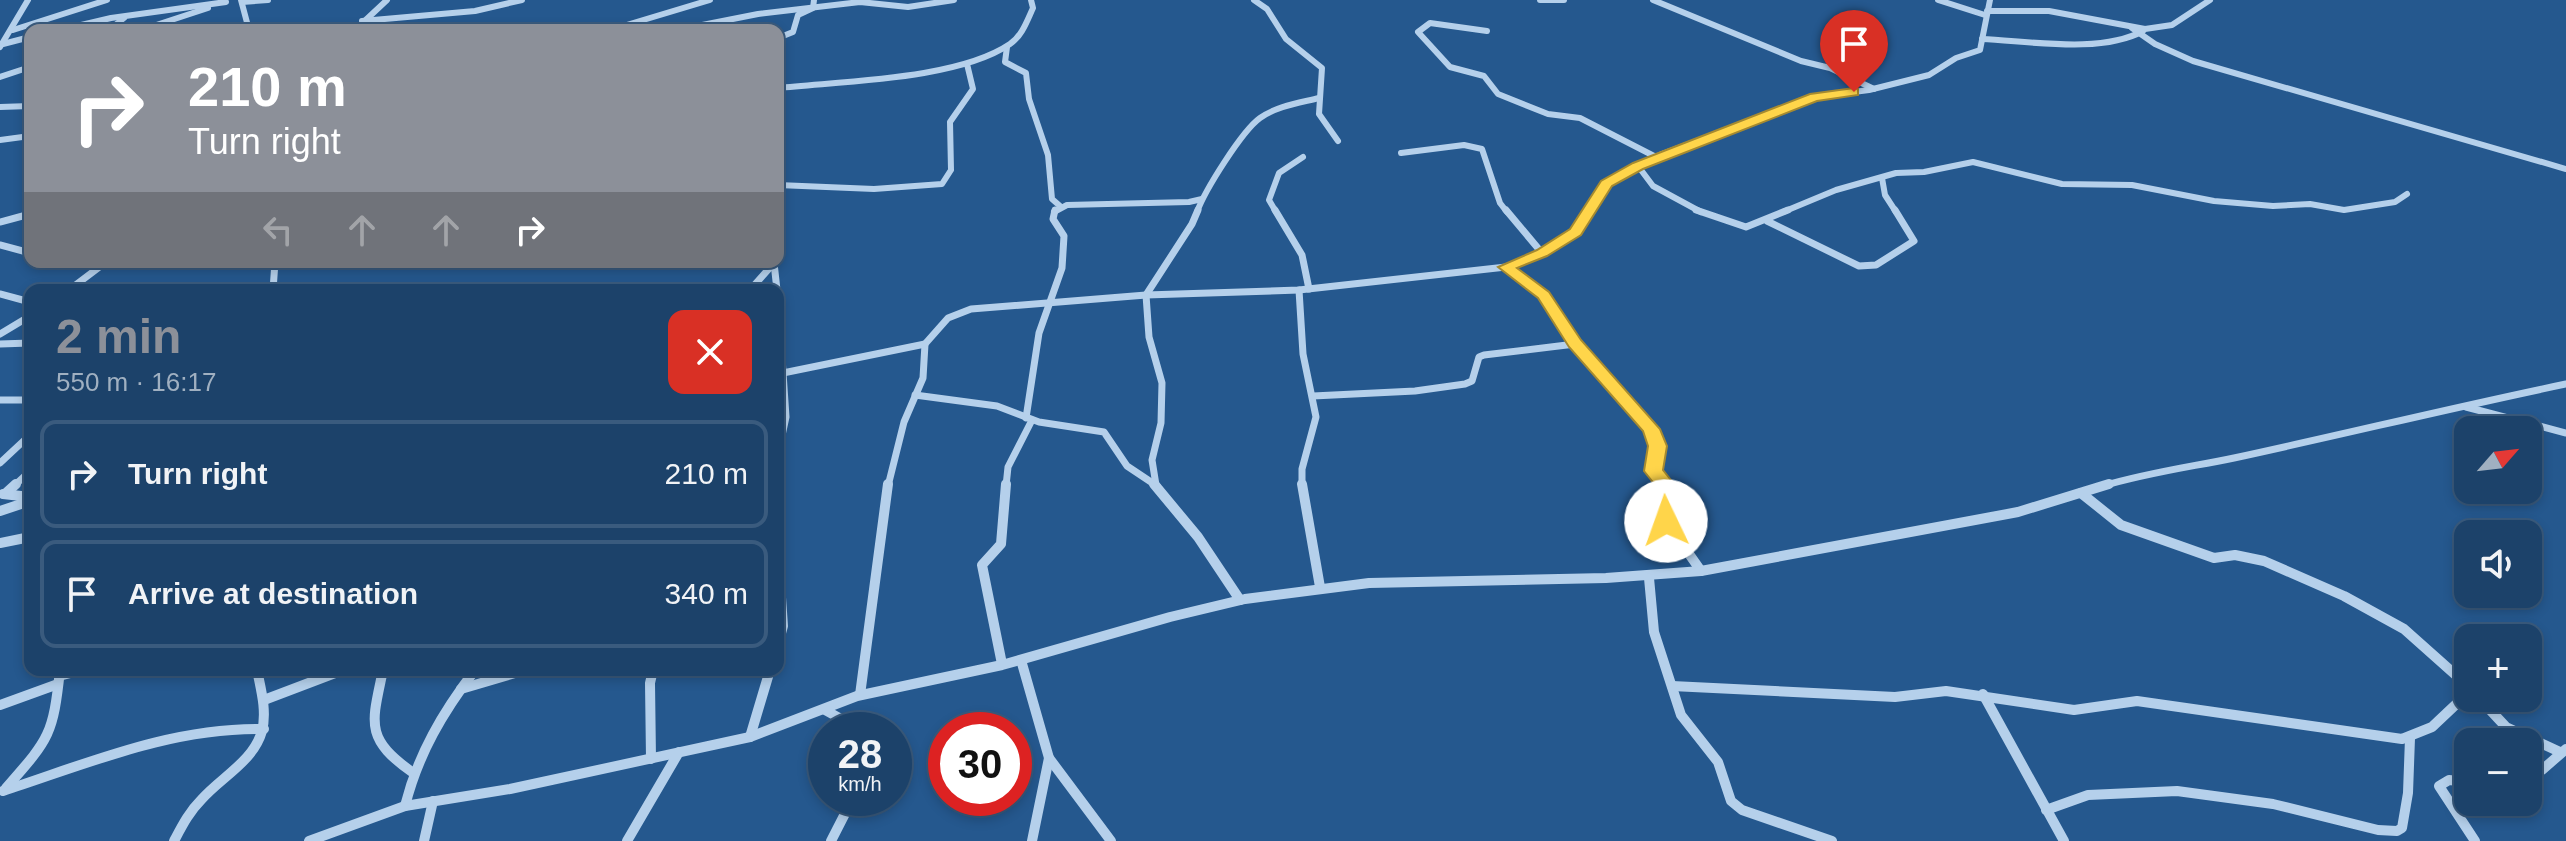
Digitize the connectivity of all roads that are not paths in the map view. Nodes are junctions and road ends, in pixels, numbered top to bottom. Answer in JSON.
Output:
{"nodes":[{"id":1,"x":28,"y":0,"type":"edge"},
{"id":2,"x":107,"y":0,"type":"edge"},
{"id":3,"x":268,"y":0,"type":"edge"},
{"id":4,"x":387,"y":0,"type":"edge"},
{"id":5,"x":522,"y":0,"type":"edge"},
{"id":6,"x":710,"y":0,"type":"edge"},
{"id":7,"x":814,"y":0,"type":"edge"},
{"id":8,"x":954,"y":0,"type":"edge"},
{"id":9,"x":1031,"y":0,"type":"edge"},
{"id":10,"x":1254,"y":0,"type":"edge"},
{"id":11,"x":1540,"y":0,"type":"edge"},
{"id":12,"x":1564,"y":0,"type":"edge"},
{"id":13,"x":1653,"y":0,"type":"edge"},
{"id":14,"x":1938,"y":0,"type":"edge"},
{"id":15,"x":1990,"y":0,"type":"edge"},
{"id":16,"x":2210,"y":0,"type":"edge"},
{"id":17,"x":229,"y":1,"type":"edge"},
{"id":18,"x":241,"y":1,"type":"edge"},
{"id":19,"x":810,"y":9,"type":"junction"},
{"id":20,"x":1986,"y":13,"type":"junction"},
{"id":21,"x":127,"y":16,"type":"junction"},
{"id":22,"x":362,"y":21,"type":"junction"},
{"id":23,"x":32,"y":24,"type":"edge"},
{"id":24,"x":89,"y":24,"type":"edge"},
{"id":25,"x":117,"y":24,"type":"edge"},
{"id":26,"x":159,"y":24,"type":"edge"},
{"id":27,"x":247,"y":24,"type":"edge"},
{"id":28,"x":360,"y":24,"type":"edge"},
{"id":29,"x":635,"y":24,"type":"edge"},
{"id":30,"x":707,"y":24,"type":"edge"},
{"id":31,"x":24,"y":26,"type":"edge"},
{"id":32,"x":13,"y":30,"type":"junction"},
{"id":33,"x":1487,"y":31,"type":"dead end"},
{"id":34,"x":2143,"y":31,"type":"junction"},
{"id":35,"x":784,"y":36,"type":"edge"},
{"id":36,"x":24,"y":39,"type":"edge"},
{"id":37,"x":1982,"y":39,"type":"junction"},
{"id":38,"x":1,"y":46,"type":"edge"},
{"id":39,"x":1007,"y":47,"type":"junction"},
{"id":40,"x":967,"y":64,"type":"junction"},
{"id":41,"x":24,"y":69,"type":"edge"},
{"id":42,"x":0,"y":77,"type":"edge"},
{"id":43,"x":784,"y":87,"type":"edge"},
{"id":44,"x":1874,"y":89,"type":"junction"},
{"id":45,"x":1319,"y":98,"type":"junction"},
{"id":46,"x":24,"y":106,"type":"edge"},
{"id":47,"x":0,"y":107,"type":"edge"},
{"id":48,"x":24,"y":137,"type":"edge"},
{"id":49,"x":0,"y":140,"type":"edge"},
{"id":50,"x":1338,"y":141,"type":"dead end"},
{"id":51,"x":1401,"y":153,"type":"dead end"},
{"id":52,"x":1303,"y":157,"type":"dead end"},
{"id":53,"x":1656,"y":157,"type":"junction"},
{"id":54,"x":1638,"y":166,"type":"junction"},
{"id":55,"x":2566,"y":169,"type":"edge"},
{"id":56,"x":1882,"y":178,"type":"junction"},
{"id":57,"x":784,"y":185,"type":"edge"},
{"id":58,"x":2407,"y":194,"type":"dead end"},
{"id":59,"x":1202,"y":199,"type":"junction"},
{"id":60,"x":1060,"y":206,"type":"junction"},
{"id":61,"x":24,"y":216,"type":"edge"},
{"id":62,"x":1767,"y":221,"type":"junction"},
{"id":63,"x":0,"y":222,"type":"edge"},
{"id":64,"x":0,"y":245,"type":"edge"},
{"id":65,"x":24,"y":251,"type":"edge"},
{"id":66,"x":1542,"y":253,"type":"junction"},
{"id":67,"x":1506,"y":267,"type":"junction"},
{"id":68,"x":98,"y":268,"type":"edge"},
{"id":69,"x":770,"y":268,"type":"edge"},
{"id":70,"x":77,"y":284,"type":"edge"},
{"id":71,"x":755,"y":284,"type":"edge"},
{"id":72,"x":1304,"y":289,"type":"junction"},
{"id":73,"x":0,"y":294,"type":"edge"},
{"id":74,"x":1146,"y":295,"type":"junction"},
{"id":75,"x":24,"y":300,"type":"edge"},
{"id":76,"x":1050,"y":302,"type":"junction"},
{"id":77,"x":24,"y":320,"type":"edge"},
{"id":78,"x":0,"y":334,"type":"edge"},
{"id":79,"x":24,"y":343,"type":"edge"},
{"id":80,"x":0,"y":344,"type":"edge"},
{"id":81,"x":925,"y":344,"type":"junction"},
{"id":82,"x":1575,"y":344,"type":"junction"},
{"id":83,"x":784,"y":372,"type":"edge"},
{"id":84,"x":2566,"y":384,"type":"edge"},
{"id":85,"x":915,"y":395,"type":"junction"},
{"id":86,"x":1313,"y":396,"type":"junction"},
{"id":87,"x":0,"y":400,"type":"edge"},
{"id":88,"x":24,"y":400,"type":"edge"},
{"id":89,"x":784,"y":402,"type":"edge"},
{"id":90,"x":2462,"y":406,"type":"junction"},
{"id":91,"x":1029,"y":419,"type":"junction"},
{"id":92,"x":784,"y":426,"type":"edge"},
{"id":93,"x":2566,"y":433,"type":"edge"},
{"id":94,"x":24,"y":441,"type":"edge"},
{"id":95,"x":16,"y":449,"type":"junction"},
{"id":96,"x":0,"y":450,"type":"edge"},
{"id":97,"x":0,"y":463,"type":"edge"},
{"id":98,"x":24,"y":476,"type":"edge"},
{"id":99,"x":1156,"y":485,"type":"junction"},
{"id":100,"x":2081,"y":493,"type":"junction"},
{"id":101,"x":2,"y":494,"type":"edge"},
{"id":102,"x":24,"y":498,"type":"edge"},
{"id":103,"x":24,"y":501,"type":"edge"},
{"id":104,"x":0,"y":511,"type":"edge"},
{"id":105,"x":24,"y":538,"type":"edge"},
{"id":106,"x":0,"y":543,"type":"edge"},
{"id":107,"x":1701,"y":571,"type":"junction"},
{"id":108,"x":1649,"y":578,"type":"junction"},
{"id":109,"x":1320,"y":587,"type":"junction"},
{"id":110,"x":1240,"y":600,"type":"junction"},
{"id":111,"x":1021,"y":660,"type":"junction"},
{"id":112,"x":1002,"y":664,"type":"junction"},
{"id":113,"x":2454,"y":674,"type":"edge"},
{"id":114,"x":258,"y":676,"type":"edge"},
{"id":115,"x":327,"y":676,"type":"edge"},
{"id":116,"x":382,"y":676,"type":"edge"},
{"id":117,"x":468,"y":676,"type":"edge"},
{"id":118,"x":505,"y":676,"type":"edge"},
{"id":119,"x":652,"y":676,"type":"edge"},
{"id":120,"x":768,"y":676,"type":"edge"},
{"id":121,"x":59,"y":677,"type":"edge"},
{"id":122,"x":1672,"y":686,"type":"junction"},
{"id":123,"x":461,"y":689,"type":"junction"},
{"id":124,"x":1983,"y":694,"type":"junction"},
{"id":125,"x":860,"y":695,"type":"junction"},
{"id":126,"x":264,"y":700,"type":"junction"},
{"id":127,"x":0,"y":705,"type":"edge"},
{"id":128,"x":2454,"y":706,"type":"edge"},
{"id":129,"x":825,"y":710,"type":"junction"},
{"id":130,"x":829,"y":712,"type":"edge"},
{"id":131,"x":2492,"y":712,"type":"edge"},
{"id":132,"x":264,"y":729,"type":"junction"},
{"id":133,"x":750,"y":737,"type":"junction"},
{"id":134,"x":2410,"y":738,"type":"junction"},
{"id":135,"x":2563,"y":750,"type":"edge"},
{"id":136,"x":679,"y":752,"type":"junction"},
{"id":137,"x":1049,"y":758,"type":"junction"},
{"id":138,"x":651,"y":759,"type":"junction"},
{"id":139,"x":2542,"y":770,"type":"edge"},
{"id":140,"x":412,"y":772,"type":"junction"},
{"id":141,"x":2454,"y":781,"type":"edge"},
{"id":142,"x":1,"y":793,"type":"edge"},
{"id":143,"x":433,"y":801,"type":"junction"},
{"id":144,"x":405,"y":806,"type":"junction"},
{"id":145,"x":2454,"y":809,"type":"edge"},
{"id":146,"x":2046,"y":810,"type":"junction"},
{"id":147,"x":844,"y":816,"type":"edge"},
{"id":148,"x":2459,"y":816,"type":"edge"},
{"id":149,"x":174,"y":841,"type":"edge"},
{"id":150,"x":309,"y":841,"type":"edge"},
{"id":151,"x":424,"y":841,"type":"edge"},
{"id":152,"x":627,"y":841,"type":"edge"},
{"id":153,"x":831,"y":841,"type":"edge"},
{"id":154,"x":1032,"y":841,"type":"edge"},
{"id":155,"x":1111,"y":841,"type":"edge"},
{"id":156,"x":1832,"y":841,"type":"edge"},
{"id":157,"x":2064,"y":841,"type":"edge"},
{"id":158,"x":2475,"y":841,"type":"edge"}],
"edges":[{"from":1,"to":32,"type":"street"},
{"from":2,"to":23,"type":"street"},
{"from":3,"to":18,"type":"street"},
{"from":4,"to":22,"type":"street"},
{"from":5,"to":22,"type":"street"},
{"from":6,"to":29,"type":"street"},
{"from":7,"to":19,"type":"street"},
{"from":8,"to":19,"type":"street"},
{"from":9,"to":39,"type":"street"},
{"from":10,"to":45,"type":"street"},
{"from":11,"to":12,"type":"street"},
{"from":13,"to":44,"type":"street"},
{"from":14,"to":20,"type":"street"},
{"from":15,"to":20,"type":"street"},
{"from":16,"to":34,"type":"street"},
{"from":17,"to":21,"type":"street"},
{"from":17,"to":26,"type":"street"},
{"from":18,"to":27,"type":"street"},
{"from":19,"to":30,"type":"street"},
{"from":19,"to":35,"type":"street"},
{"from":20,"to":34,"type":"street"},
{"from":20,"to":37,"type":"street"},
{"from":21,"to":24,"type":"street"},
{"from":21,"to":25,"type":"street"},
{"from":22,"to":28,"type":"street"},
{"from":31,"to":32,"type":"street"},
{"from":32,"to":38,"type":"street"},
{"from":33,"to":53,"type":"street"},
{"from":34,"to":37,"type":"street"},
{"from":34,"to":55,"type":"street"},
{"from":36,"to":38,"type":"street"},
{"from":37,"to":44,"type":"street"},
{"from":39,"to":40,"type":"street"},
{"from":39,"to":60,"type":"street"},
{"from":40,"to":43,"type":"street"},
{"from":40,"to":57,"type":"street"},
{"from":41,"to":42,"type":"street"},
{"from":44,"to":53,"type":"street"},
{"from":45,"to":50,"type":"street"},
{"from":45,"to":59,"type":"street"},
{"from":46,"to":47,"type":"street"},
{"from":48,"to":49,"type":"street"},
{"from":51,"to":66,"type":"street"},
{"from":52,"to":72,"type":"street"},
{"from":53,"to":54,"type":"street"},
{"from":54,"to":62,"type":"street"},
{"from":54,"to":66,"type":"street"},
{"from":56,"to":58,"type":"street"},
{"from":56,"to":62,"type":"street"},
{"from":56,"to":62,"type":"street"},
{"from":59,"to":60,"type":"street"},
{"from":59,"to":74,"type":"street"},
{"from":60,"to":76,"type":"street"},
{"from":61,"to":63,"type":"street"},
{"from":64,"to":65,"type":"street"},
{"from":66,"to":67,"type":"street"},
{"from":67,"to":72,"type":"street"},
{"from":67,"to":82,"type":"street"},
{"from":68,"to":70,"type":"street"},
{"from":69,"to":71,"type":"street"},
{"from":72,"to":74,"type":"street"},
{"from":72,"to":86,"type":"street"},
{"from":73,"to":75,"type":"street"},
{"from":74,"to":76,"type":"street"},
{"from":74,"to":99,"type":"street"},
{"from":76,"to":81,"type":"street"},
{"from":76,"to":91,"type":"street"},
{"from":77,"to":78,"type":"street"},
{"from":79,"to":80,"type":"street"},
{"from":81,"to":83,"type":"street"},
{"from":81,"to":85,"type":"street"},
{"from":82,"to":86,"type":"street"},
{"from":82,"to":107,"type":"street"},
{"from":84,"to":90,"type":"street"},
{"from":85,"to":91,"type":"street"},
{"from":85,"to":125,"type":"street"},
{"from":86,"to":109,"type":"street"},
{"from":87,"to":88,"type":"street"},
{"from":89,"to":92,"type":"street"},
{"from":90,"to":93,"type":"street"},
{"from":90,"to":100,"type":"street"},
{"from":91,"to":99,"type":"street"},
{"from":91,"to":112,"type":"street"},
{"from":94,"to":95,"type":"street"},
{"from":95,"to":96,"type":"street"},
{"from":95,"to":97,"type":"street"},
{"from":98,"to":101,"type":"street"},
{"from":99,"to":110,"type":"street"},
{"from":100,"to":107,"type":"street"},
{"from":100,"to":113,"type":"street"},
{"from":101,"to":102,"type":"street"},
{"from":103,"to":104,"type":"street"},
{"from":105,"to":106,"type":"street"},
{"from":107,"to":108,"type":"street"},
{"from":108,"to":109,"type":"street"},
{"from":108,"to":122,"type":"street"},
{"from":109,"to":110,"type":"street"},
{"from":110,"to":111,"type":"street"},
{"from":111,"to":112,"type":"street"},
{"from":111,"to":137,"type":"street"},
{"from":112,"to":125,"type":"street"},
{"from":114,"to":126,"type":"street"},
{"from":115,"to":126,"type":"street"},
{"from":116,"to":140,"type":"street"},
{"from":117,"to":123,"type":"street"},
{"from":118,"to":123,"type":"street"},
{"from":119,"to":138,"type":"street"},
{"from":120,"to":133,"type":"street"},
{"from":121,"to":127,"type":"street"},
{"from":121,"to":142,"type":"street"},
{"from":122,"to":124,"type":"street"},
{"from":122,"to":156,"type":"street"},
{"from":123,"to":140,"type":"street"},
{"from":124,"to":134,"type":"street"},
{"from":124,"to":146,"type":"street"},
{"from":125,"to":129,"type":"street"},
{"from":126,"to":132,"type":"street"},
{"from":128,"to":134,"type":"street"},
{"from":129,"to":130,"type":"street"},
{"from":129,"to":133,"type":"street"},
{"from":131,"to":135,"type":"street"},
{"from":132,"to":142,"type":"street"},
{"from":132,"to":149,"type":"street"},
{"from":133,"to":136,"type":"street"},
{"from":134,"to":146,"type":"street"},
{"from":135,"to":139,"type":"street"},
{"from":136,"to":138,"type":"street"},
{"from":136,"to":152,"type":"street"},
{"from":137,"to":154,"type":"street"},
{"from":137,"to":155,"type":"street"},
{"from":138,"to":143,"type":"street"},
{"from":140,"to":144,"type":"street"},
{"from":141,"to":145,"type":"street"},
{"from":143,"to":144,"type":"street"},
{"from":143,"to":151,"type":"street"},
{"from":144,"to":150,"type":"street"},
{"from":146,"to":157,"type":"street"},
{"from":147,"to":153,"type":"street"},
{"from":148,"to":158,"type":"street"}]}
